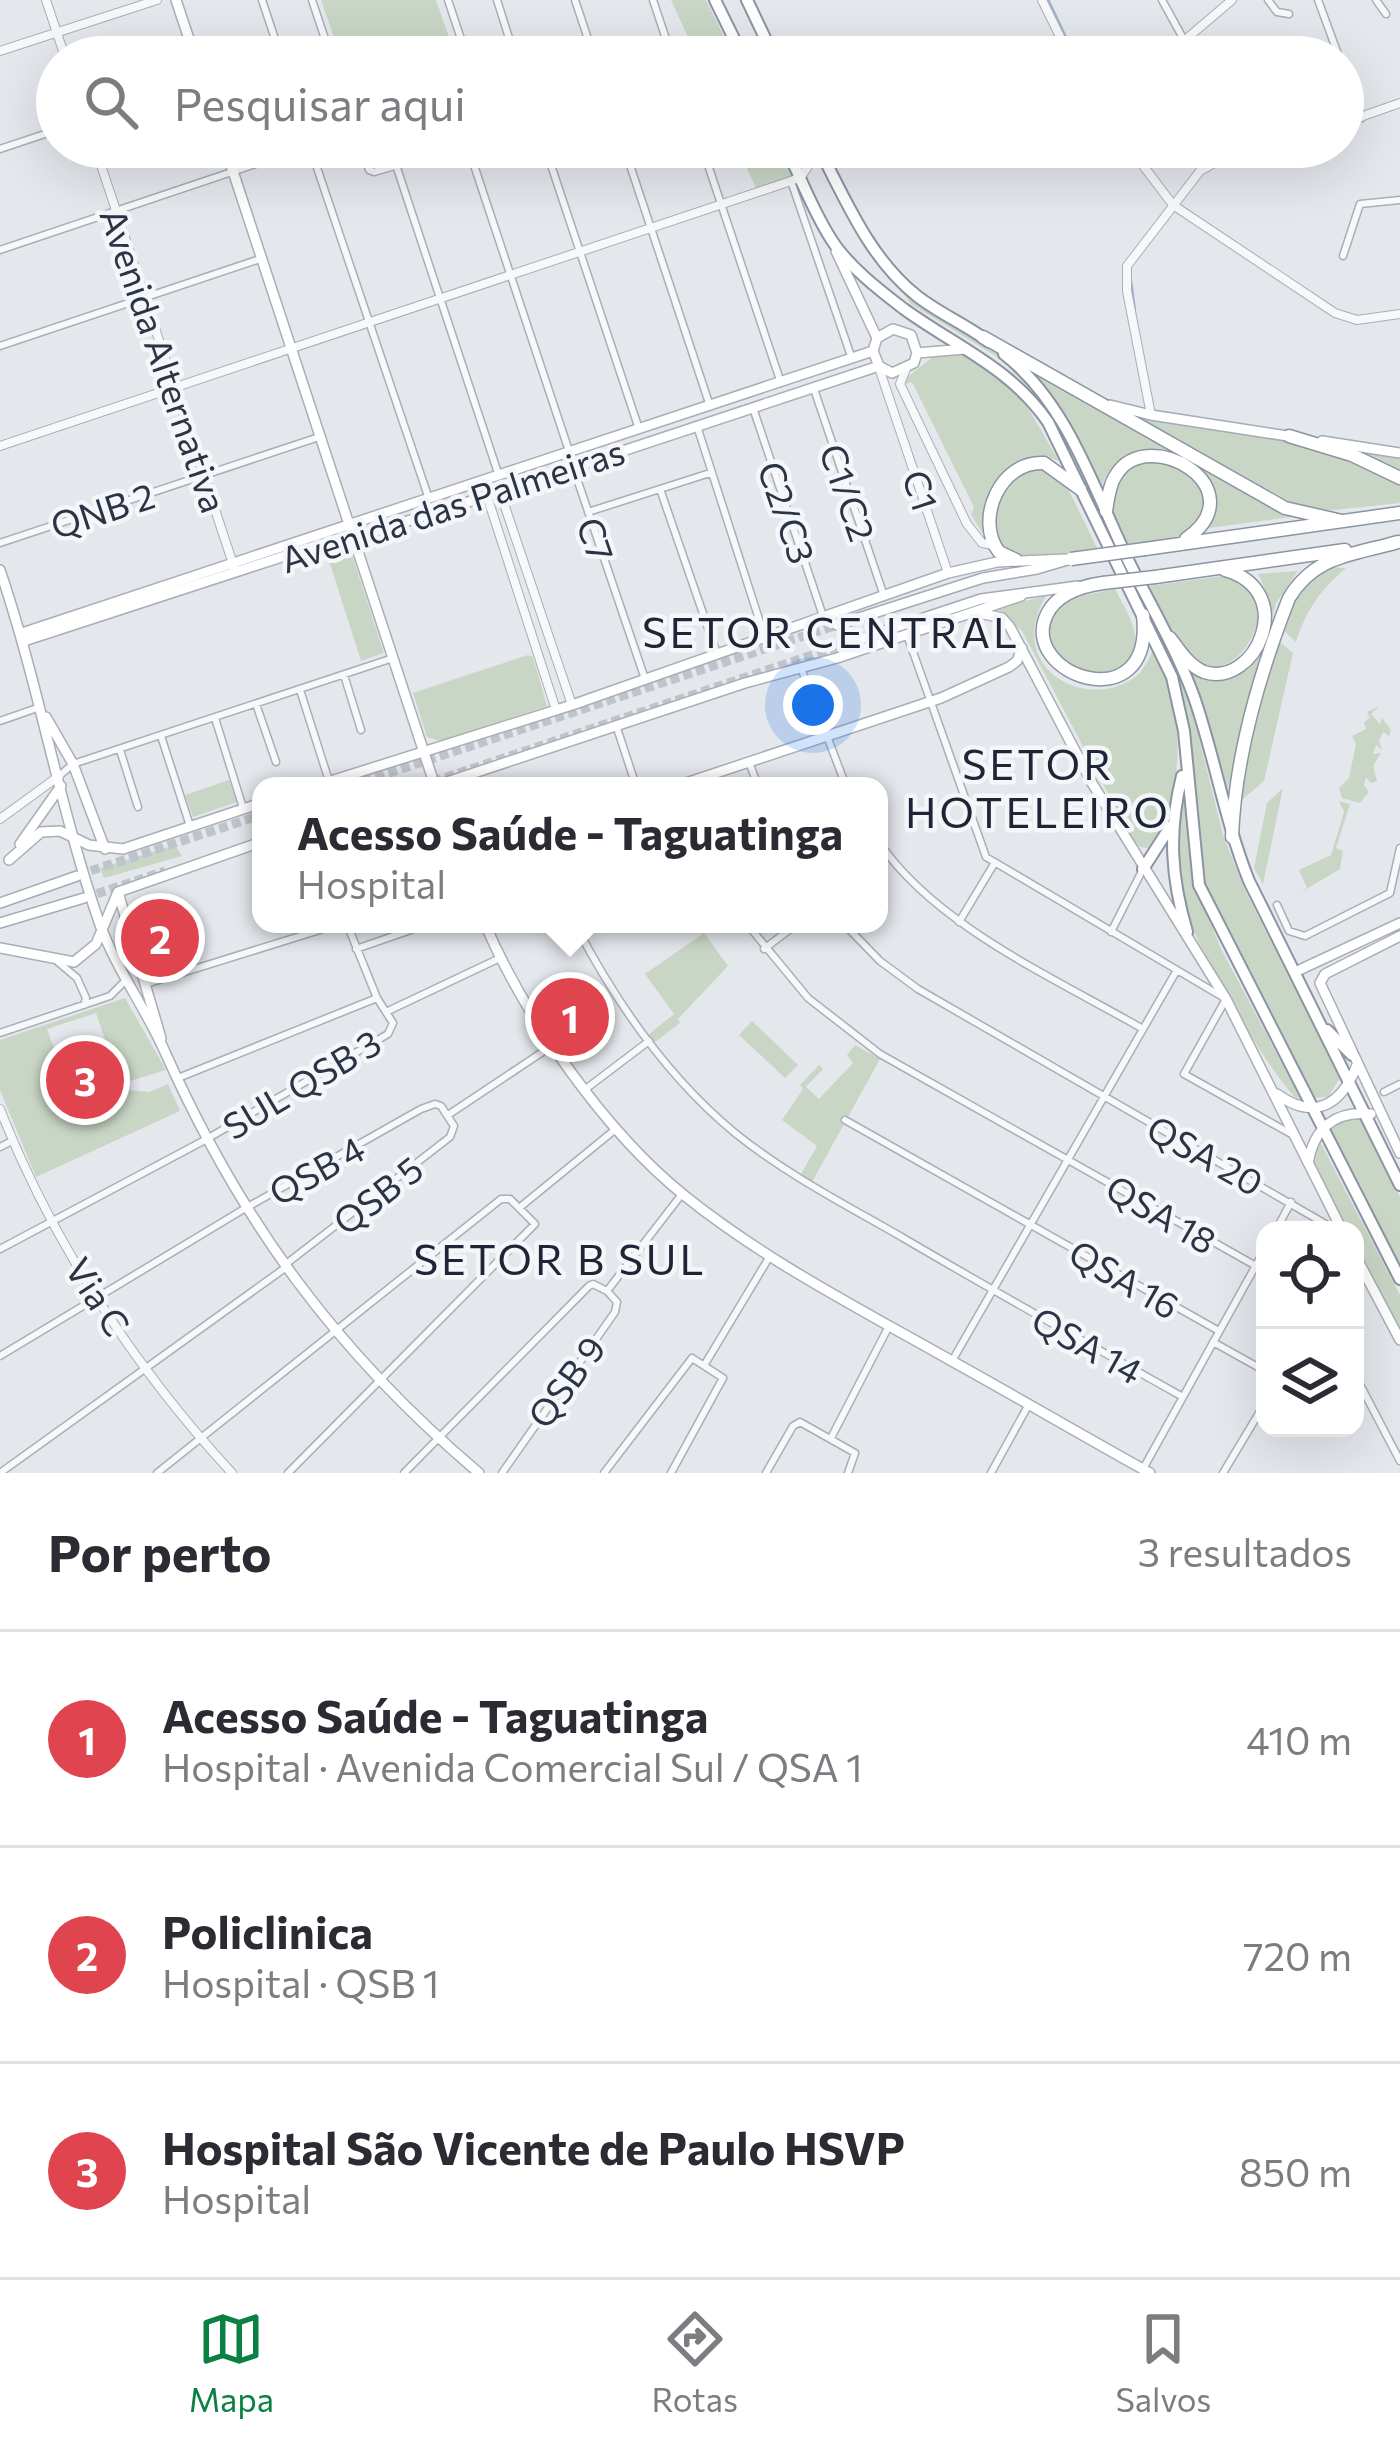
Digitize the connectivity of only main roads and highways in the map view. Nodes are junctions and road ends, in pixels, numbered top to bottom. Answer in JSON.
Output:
{"nodes":[{"id":1,"x":176,"y":0,"type":"edge"},
{"id":2,"x":715,"y":0,"type":"edge"},
{"id":3,"x":747,"y":0,"type":"edge"},
{"id":4,"x":188,"y":36,"type":"edge"},
{"id":5,"x":733,"y":36,"type":"edge"},
{"id":6,"x":764,"y":36,"type":"edge"},
{"id":7,"x":232,"y":168,"type":"edge"},
{"id":8,"x":793,"y":168,"type":"edge"},
{"id":9,"x":829,"y":168,"type":"edge"},
{"id":10,"x":831,"y":240,"type":"junction"},
{"id":11,"x":983,"y":337,"type":"junction"},
{"id":12,"x":877,"y":338,"type":"junction"},
{"id":13,"x":967,"y":350,"type":"junction"},
{"id":14,"x":873,"y":351,"type":"junction"},
{"id":15,"x":917,"y":353,"type":"junction"},
{"id":16,"x":836,"y":364,"type":"junction"},
{"id":17,"x":879,"y":366,"type":"junction"},
{"id":18,"x":837,"y":380,"type":"junction"},
{"id":19,"x":749,"y":393,"type":"junction"},
{"id":20,"x":1098,"y":402,"type":"junction"},
{"id":21,"x":736,"y":412,"type":"junction"},
{"id":22,"x":671,"y":419,"type":"junction"},
{"id":23,"x":673,"y":434,"type":"junction"},
{"id":24,"x":1289,"y":436,"type":"junction"},
{"id":25,"x":616,"y":437,"type":"junction"},
{"id":26,"x":619,"y":451,"type":"junction"},
{"id":27,"x":1400,"y":453,"type":"edge"},
{"id":28,"x":546,"y":460,"type":"junction"},
{"id":29,"x":553,"y":474,"type":"junction"},
{"id":30,"x":1400,"y":478,"type":"edge"},
{"id":31,"x":1080,"y":489,"type":"junction"},
{"id":32,"x":409,"y":506,"type":"junction"},
{"id":33,"x":1106,"y":511,"type":"junction"},
{"id":34,"x":1400,"y":513,"type":"edge"},
{"id":35,"x":414,"y":519,"type":"junction"},
{"id":36,"x":1342,"y":521,"type":"junction"},
{"id":37,"x":352,"y":531,"type":"junction"},
{"id":38,"x":1399,"y":542,"type":"edge"},
{"id":39,"x":1172,"y":544,"type":"junction"},
{"id":40,"x":1071,"y":559,"type":"junction"},
{"id":41,"x":1016,"y":560,"type":"junction"},
{"id":42,"x":1218,"y":568,"type":"junction"},
{"id":43,"x":0,"y":570,"type":"edge"},
{"id":44,"x":1083,"y":585,"type":"junction"},
{"id":45,"x":1043,"y":589,"type":"junction"},
{"id":46,"x":975,"y":611,"type":"junction"},
{"id":47,"x":1143,"y":615,"type":"junction"},
{"id":48,"x":837,"y":626,"type":"tunnel mouth"},
{"id":49,"x":23,"y":638,"type":"junction"},
{"id":50,"x":1170,"y":638,"type":"junction"},
{"id":51,"x":845,"y":644,"type":"tunnel mouth"},
{"id":52,"x":1022,"y":648,"type":"junction"},
{"id":53,"x":1009,"y":667,"type":"junction"},
{"id":54,"x":1039,"y":678,"type":"junction"},
{"id":55,"x":40,"y":707,"type":"junction"},
{"id":56,"x":424,"y":753,"type":"junction"},
{"id":57,"x":1185,"y":766,"type":"junction"},
{"id":58,"x":343,"y":777,"type":"edge"},
{"id":59,"x":432,"y":777,"type":"edge"},
{"id":60,"x":459,"y":777,"type":"edge"},
{"id":61,"x":705,"y":777,"type":"edge"},
{"id":62,"x":60,"y":781,"type":"junction"},
{"id":63,"x":252,"y":806,"type":"edge"},
{"id":64,"x":1172,"y":824,"type":"junction"},
{"id":65,"x":1232,"y":837,"type":"junction"},
{"id":66,"x":72,"y":838,"type":"junction"},
{"id":67,"x":252,"y":845,"type":"edge"},
{"id":68,"x":105,"y":849,"type":"junction"},
{"id":69,"x":9,"y":860,"type":"junction"},
{"id":70,"x":1143,"y":868,"type":"junction"},
{"id":71,"x":0,"y":874,"type":"edge"},
{"id":72,"x":77,"y":876,"type":"tunnel mouth"},
{"id":73,"x":86,"y":892,"type":"junction"},
{"id":74,"x":118,"y":892,"type":"junction"},
{"id":75,"x":0,"y":903,"type":"edge"},
{"id":76,"x":0,"y":922,"type":"edge"},
{"id":77,"x":1400,"y":922,"type":"edge"},
{"id":78,"x":102,"y":928,"type":"junction"},
{"id":79,"x":1187,"y":932,"type":"junction"},
{"id":80,"x":489,"y":933,"type":"edge"},
{"id":81,"x":1400,"y":936,"type":"edge"},
{"id":82,"x":0,"y":948,"type":"edge"},
{"id":83,"x":1295,"y":972,"type":"junction"},
{"id":84,"x":124,"y":982,"type":"junction"},
{"id":85,"x":146,"y":985,"type":"junction"},
{"id":86,"x":1321,"y":1023,"type":"junction"},
{"id":87,"x":164,"y":1049,"type":"junction"},
{"id":88,"x":1355,"y":1060,"type":"junction"},
{"id":89,"x":1350,"y":1084,"type":"junction"},
{"id":90,"x":1272,"y":1090,"type":"junction"},
{"id":91,"x":1313,"y":1108,"type":"junction"},
{"id":92,"x":1365,"y":1113,"type":"junction"},
{"id":93,"x":1382,"y":1117,"type":"junction"},
{"id":94,"x":1323,"y":1128,"type":"junction"},
{"id":95,"x":1400,"y":1154,"type":"edge"},
{"id":96,"x":1308,"y":1164,"type":"junction"},
{"id":97,"x":1400,"y":1185,"type":"edge"},
{"id":98,"x":1335,"y":1221,"type":"edge"},
{"id":99,"x":1364,"y":1272,"type":"edge"},
{"id":100,"x":1400,"y":1280,"type":"edge"},
{"id":101,"x":1400,"y":1340,"type":"edge"},
{"id":102,"x":1138,"y":1469,"type":"edge"},
{"id":103,"x":479,"y":1473,"type":"edge"}],
"edges":[{"from":1,"to":4,"type":"main road"},
{"from":2,"to":5,"type":"highway"},
{"from":3,"to":6,"type":"highway"},
{"from":7,"to":37,"type":"main road"},
{"from":8,"to":10,"type":"highway"},
{"from":9,"to":11,"type":"highway"},
{"from":10,"to":12,"type":"main road"},
{"from":10,"to":13,"type":"highway"},
{"from":11,"to":20,"type":"highway"},
{"from":11,"to":33,"type":"highway"},
{"from":12,"to":14,"type":"main road"},
{"from":12,"to":15,"type":"main road"},
{"from":13,"to":15,"type":"main road"},
{"from":13,"to":31,"type":"highway"},
{"from":14,"to":16,"type":"main road","name":"Avenida das Palmeiras"},
{"from":14,"to":17,"type":"main road"},
{"from":15,"to":17,"type":"main road"},
{"from":16,"to":18,"type":"main road"},
{"from":16,"to":19,"type":"main road","name":"Avenida das Palmeiras"},
{"from":17,"to":18,"type":"main road","name":"Avenida das Palmeiras"},
{"from":18,"to":21,"type":"main road","name":"Avenida das Palmeiras"},
{"from":19,"to":21,"type":"main road"},
{"from":19,"to":22,"type":"main road","name":"Avenida das Palmeiras"},
{"from":20,"to":24,"type":"main road"},
{"from":20,"to":36,"type":"highway"},
{"from":21,"to":23,"type":"main road","name":"Avenida das Palmeiras"},
{"from":22,"to":23,"type":"main road"},
{"from":22,"to":25,"type":"main road","name":"Avenida das Palmeiras"},
{"from":23,"to":26,"type":"main road","name":"Avenida das Palmeiras"},
{"from":24,"to":27,"type":"main road"},
{"from":24,"to":30,"type":"highway"},
{"from":25,"to":26,"type":"main road"},
{"from":25,"to":28,"type":"main road","name":"Avenida das Palmeiras"},
{"from":26,"to":29,"type":"main road","name":"Avenida das Palmeiras"},
{"from":28,"to":29,"type":"main road"},
{"from":28,"to":32,"type":"main road","name":"Avenida das Palmeiras"},
{"from":29,"to":35,"type":"main road","name":"Avenida das Palmeiras"},
{"from":31,"to":41,"type":"highway"},
{"from":31,"to":47,"type":"highway"},
{"from":32,"to":35,"type":"main road"},
{"from":32,"to":37,"type":"main road","name":"Avenida das Palmeiras"},
{"from":33,"to":39,"type":"highway"},
{"from":33,"to":50,"type":"highway"},
{"from":34,"to":36,"type":"highway"},
{"from":35,"to":37,"type":"main road","name":"Avenida das Palmeiras"},
{"from":36,"to":39,"type":"highway"},
{"from":37,"to":49,"type":"main road","name":"Avenida das Palmeiras"},
{"from":37,"to":56,"type":"main road"},
{"from":38,"to":42,"type":"highway"},
{"from":38,"to":65,"type":"highway"},
{"from":39,"to":40,"type":"highway","bridge":true},
{"from":40,"to":41,"type":"main road"},
{"from":40,"to":48,"type":"main road"},
{"from":41,"to":56,"type":"main road"},
{"from":42,"to":44,"type":"highway","bridge":true},
{"from":42,"to":50,"type":"highway"},
{"from":43,"to":49,"type":"main road"},
{"from":44,"to":45,"type":"main road"},
{"from":44,"to":47,"type":"highway"},
{"from":45,"to":46,"type":"main road"},
{"from":45,"to":51,"type":"main road"},
{"from":46,"to":52,"type":"main road"},
{"from":46,"to":60,"type":"main road"},
{"from":47,"to":57,"type":"highway"},
{"from":49,"to":55,"type":"main road"},
{"from":50,"to":65,"type":"highway"},
{"from":52,"to":53,"type":"main road"},
{"from":52,"to":54,"type":"main road"},
{"from":53,"to":54,"type":"main road"},
{"from":53,"to":61,"type":"main road"},
{"from":54,"to":70,"type":"main road"},
{"from":55,"to":62,"type":"main road"},
{"from":55,"to":68,"type":"main road"},
{"from":56,"to":58,"type":"main road"},
{"from":56,"to":59,"type":"main road"},
{"from":57,"to":64,"type":"highway"},
{"from":57,"to":91,"type":"highway"},
{"from":62,"to":66,"type":"main road"},
{"from":62,"to":69,"type":"main road"},
{"from":63,"to":68,"type":"main road"},
{"from":64,"to":70,"type":"highway"},
{"from":64,"to":79,"type":"highway"},
{"from":65,"to":83,"type":"highway"},
{"from":66,"to":68,"type":"main road"},
{"from":66,"to":69,"type":"main road"},
{"from":66,"to":73,"type":"main road"},
{"from":67,"to":74,"type":"main road"},
{"from":69,"to":71,"type":"main road"},
{"from":70,"to":79,"type":"main road"},
{"from":72,"to":75,"type":"main road"},
{"from":73,"to":76,"type":"main road"},
{"from":73,"to":78,"type":"main road"},
{"from":74,"to":78,"type":"main road"},
{"from":74,"to":85,"type":"main road"},
{"from":77,"to":83,"type":"main road"},
{"from":78,"to":82,"type":"main road"},
{"from":78,"to":84,"type":"main road"},
{"from":79,"to":90,"type":"main road"},
{"from":80,"to":102,"type":"main road"},
{"from":81,"to":88,"type":"main road"},
{"from":83,"to":86,"type":"highway"},
{"from":84,"to":85,"type":"main road"},
{"from":84,"to":87,"type":"main road"},
{"from":85,"to":87,"type":"main road"},
{"from":86,"to":88,"type":"highway"},
{"from":86,"to":89,"type":"highway"},
{"from":87,"to":103,"type":"main road"},
{"from":88,"to":89,"type":"main road"},
{"from":88,"to":93,"type":"main road"},
{"from":89,"to":91,"type":"main road"},
{"from":89,"to":92,"type":"highway"},
{"from":90,"to":91,"type":"main road"},
{"from":90,"to":96,"type":"main road"},
{"from":91,"to":94,"type":"highway"},
{"from":92,"to":93,"type":"main road"},
{"from":92,"to":94,"type":"main road"},
{"from":92,"to":97,"type":"highway"},
{"from":93,"to":95,"type":"main road"},
{"from":94,"to":96,"type":"main road"},
{"from":94,"to":100,"type":"highway"},
{"from":96,"to":98,"type":"main road"},
{"from":99,"to":101,"type":"main road"}]}
